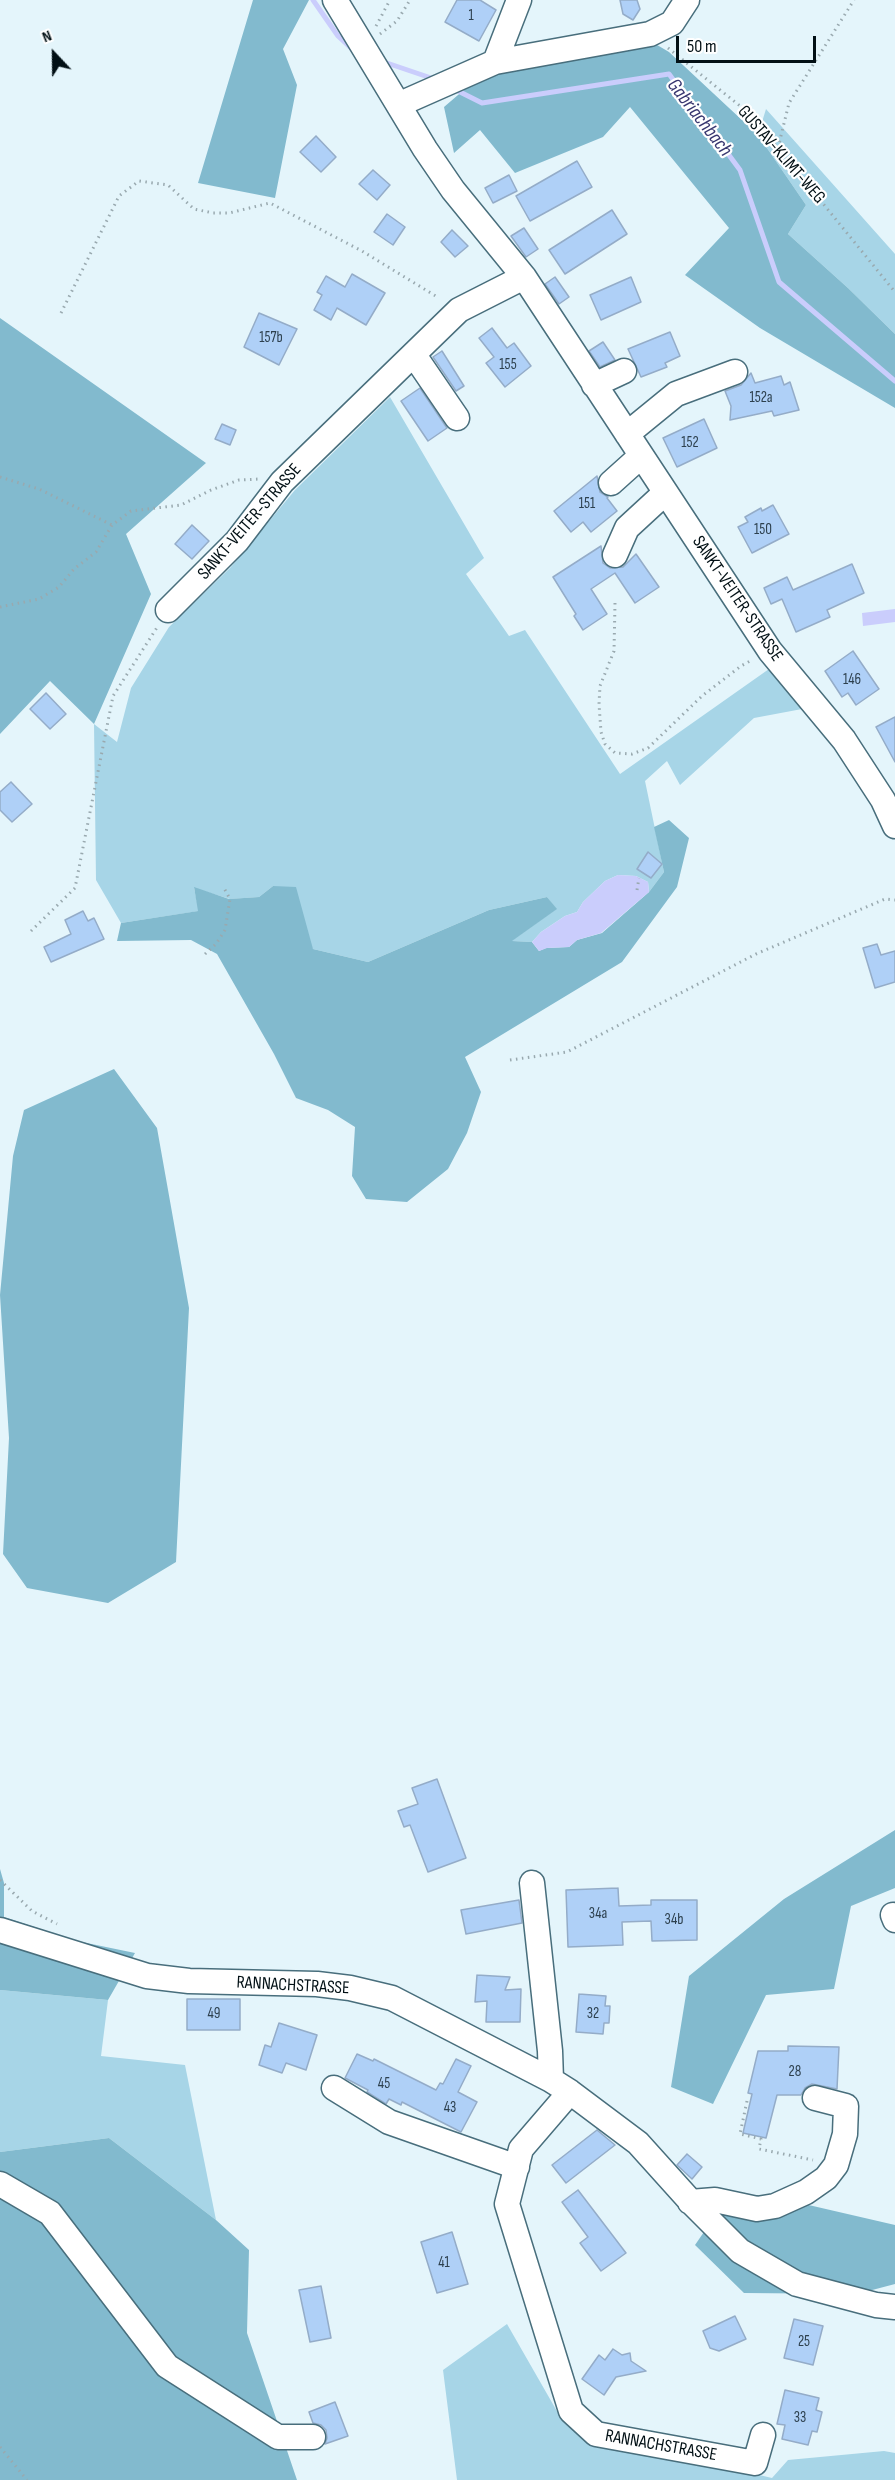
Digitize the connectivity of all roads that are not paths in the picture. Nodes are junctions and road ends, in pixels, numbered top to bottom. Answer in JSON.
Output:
{"nodes":[{"id":1,"x":335,"y":0,"type":"edge"},
{"id":2,"x":519,"y":0,"type":"edge"},
{"id":3,"x":687,"y":0,"type":"edge"},
{"id":4,"x":495,"y":62,"type":"junction"},
{"id":5,"x":400,"y":104,"type":"junction"},
{"id":6,"x":525,"y":277,"type":"junction"},
{"id":7,"x":414,"y":355,"type":"junction"},
{"id":8,"x":624,"y":371,"type":"dead end"},
{"id":9,"x":735,"y":372,"type":"dead end"},
{"id":10,"x":594,"y":385,"type":"junction"},
{"id":11,"x":457,"y":418,"type":"dead end"},
{"id":12,"x":627,"y":434,"type":"junction"},
{"id":13,"x":641,"y":456,"type":"junction"},
{"id":14,"x":611,"y":483,"type":"dead end"},
{"id":15,"x":665,"y":493,"type":"junction"},
{"id":16,"x":615,"y":555,"type":"dead end"},
{"id":17,"x":168,"y":609,"type":"road end"},
{"id":18,"x":895,"y":826,"type":"edge"},
{"id":19,"x":532,"y":1883,"type":"dead end"},
{"id":20,"x":0,"y":1930,"type":"edge"},
{"id":21,"x":561,"y":2086,"type":"junction"},
{"id":22,"x":334,"y":2088,"type":"dead end"},
{"id":23,"x":815,"y":2098,"type":"dead end"},
{"id":24,"x":517,"y":2167,"type":"junction"},
{"id":25,"x":0,"y":2184,"type":"edge"},
{"id":26,"x":690,"y":2202,"type":"junction"},
{"id":27,"x":895,"y":2307,"type":"edge"},
{"id":28,"x":763,"y":2435,"type":"dead end"},
{"id":29,"x":313,"y":2437,"type":"dead end"}],
"edges":[{"from":1,"to":5,"type":"street","name":"SANKT-VEITER-STRASSE"},
{"from":2,"to":4,"type":"street"},
{"from":3,"to":4,"type":"street"},
{"from":4,"to":5,"type":"street"},
{"from":5,"to":6,"type":"street","name":"SANKT-VEITER-STRASSE"},
{"from":6,"to":7,"type":"street","name":"SANKT-VEITER-STRASSE"},
{"from":6,"to":10,"type":"street","name":"SANKT-VEITER-STRASSE"},
{"from":7,"to":11,"type":"street"},
{"from":7,"to":17,"type":"street","name":"SANKT-VEITER-STRASSE"},
{"from":8,"to":10,"type":"street"},
{"from":9,"to":12,"type":"street"},
{"from":10,"to":12,"type":"street","name":"SANKT-VEITER-STRASSE"},
{"from":12,"to":13,"type":"street","name":"SANKT-VEITER-STRASSE"},
{"from":13,"to":14,"type":"street"},
{"from":13,"to":15,"type":"street","name":"SANKT-VEITER-STRASSE"},
{"from":15,"to":16,"type":"street"},
{"from":15,"to":18,"type":"street","name":"SANKT-VEITER-STRASSE"},
{"from":19,"to":21,"type":"street"},
{"from":20,"to":21,"type":"street","name":"RANNACHSTRASSE"},
{"from":21,"to":24,"type":"street","name":"RANNACHSTRASSE"},
{"from":21,"to":26,"type":"street","name":"RANNACHSTRASSE"},
{"from":22,"to":24,"type":"street"},
{"from":23,"to":26,"type":"street"},
{"from":24,"to":28,"type":"street","name":"RANNACHSTRASSE"},
{"from":25,"to":29,"type":"street"},
{"from":26,"to":27,"type":"street","name":"RANNACHSTRASSE"}]}
